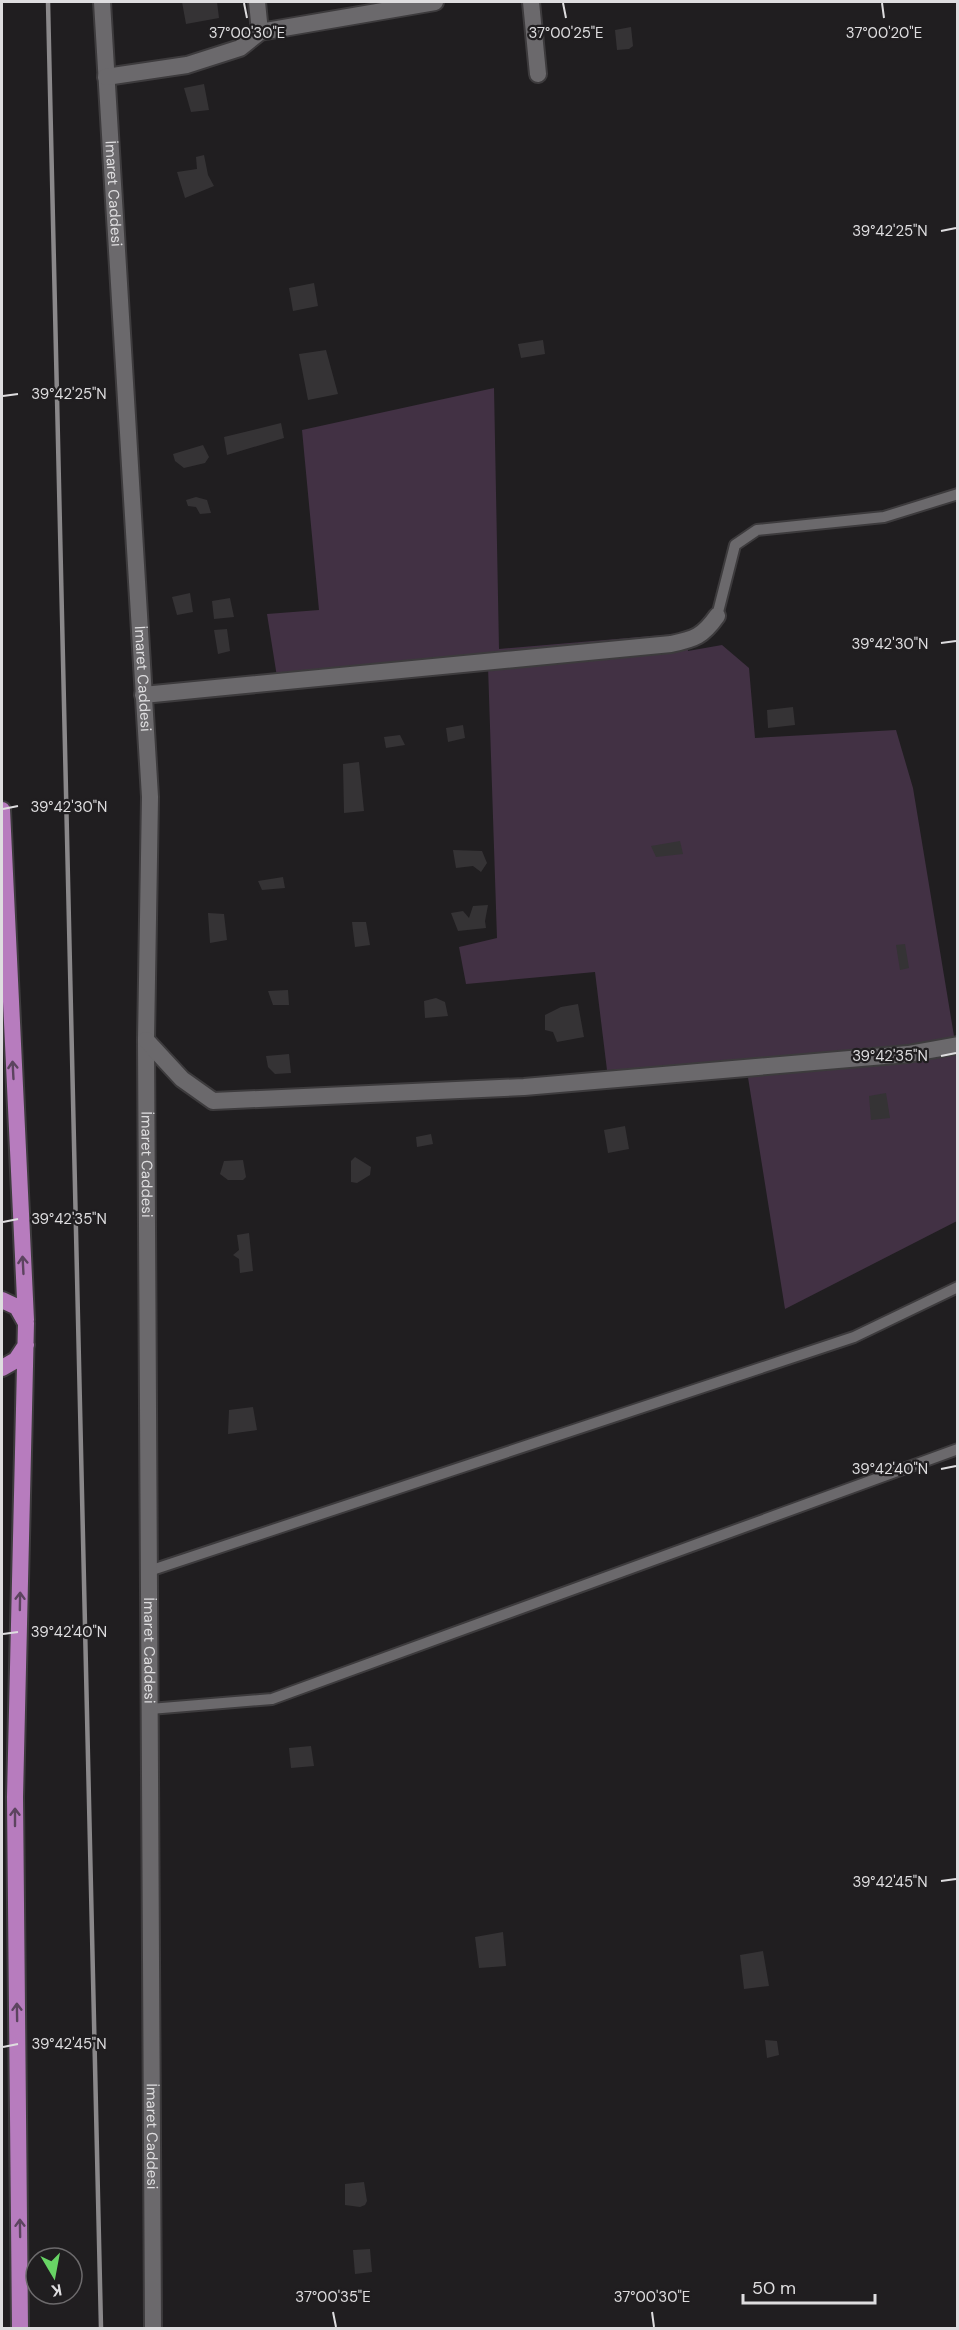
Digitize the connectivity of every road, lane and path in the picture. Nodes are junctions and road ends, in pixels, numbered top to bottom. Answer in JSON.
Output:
{"nodes":[{"id":1,"x":102,"y":2,"type":"edge"},
{"id":2,"x":256,"y":2,"type":"edge"},
{"id":3,"x":435,"y":2,"type":"edge"},
{"id":4,"x":531,"y":2,"type":"edge"},
{"id":5,"x":260,"y":32,"type":"junction"},
{"id":6,"x":538,"y":74,"type":"dead end"},
{"id":7,"x":106,"y":77,"type":"junction"},
{"id":8,"x":957,"y":495,"type":"edge"},
{"id":9,"x":717,"y":616,"type":"joint"},
{"id":10,"x":144,"y":695,"type":"junction"},
{"id":11,"x":2,"y":810,"type":"edge"},
{"id":12,"x":146,"y":1040,"type":"junction"},
{"id":13,"x":957,"y":1046,"type":"edge"},
{"id":14,"x":957,"y":1287,"type":"edge"},
{"id":15,"x":2,"y":1300,"type":"edge"},
{"id":16,"x":26,"y":1323,"type":"junction"},
{"id":17,"x":26,"y":1345,"type":"junction"},
{"id":18,"x":2,"y":1368,"type":"edge"},
{"id":19,"x":957,"y":1449,"type":"edge"},
{"id":20,"x":149,"y":1571,"type":"junction"},
{"id":21,"x":150,"y":1709,"type":"junction"},
{"id":22,"x":20,"y":2328,"type":"edge"},
{"id":23,"x":153,"y":2328,"type":"edge"}],
"edges":[{"from":1,"to":7,"type":"street","name":"İmaret Caddesi"},
{"from":2,"to":5,"type":"street"},
{"from":3,"to":5,"type":"street"},
{"from":4,"to":6,"type":"street"},
{"from":5,"to":7,"type":"street"},
{"from":7,"to":10,"type":"street","name":"İmaret Caddesi"},
{"from":8,"to":9,"type":"lane"},
{"from":9,"to":10,"type":"street"},
{"from":10,"to":12,"type":"street","name":"İmaret Caddesi"},
{"from":16,"to":11,"type":"highway","one_way":true},
{"from":12,"to":13,"type":"street"},
{"from":12,"to":20,"type":"street","name":"İmaret Caddesi"},
{"from":14,"to":20,"type":"lane"},
{"from":15,"to":16,"type":"highway"},
{"from":16,"to":17,"type":"highway"},
{"from":17,"to":18,"type":"highway"},
{"from":22,"to":17,"type":"highway","one_way":true},
{"from":19,"to":21,"type":"lane"},
{"from":20,"to":21,"type":"street","name":"İmaret Caddesi"},
{"from":21,"to":23,"type":"street","name":"İmaret Caddesi"}]}
